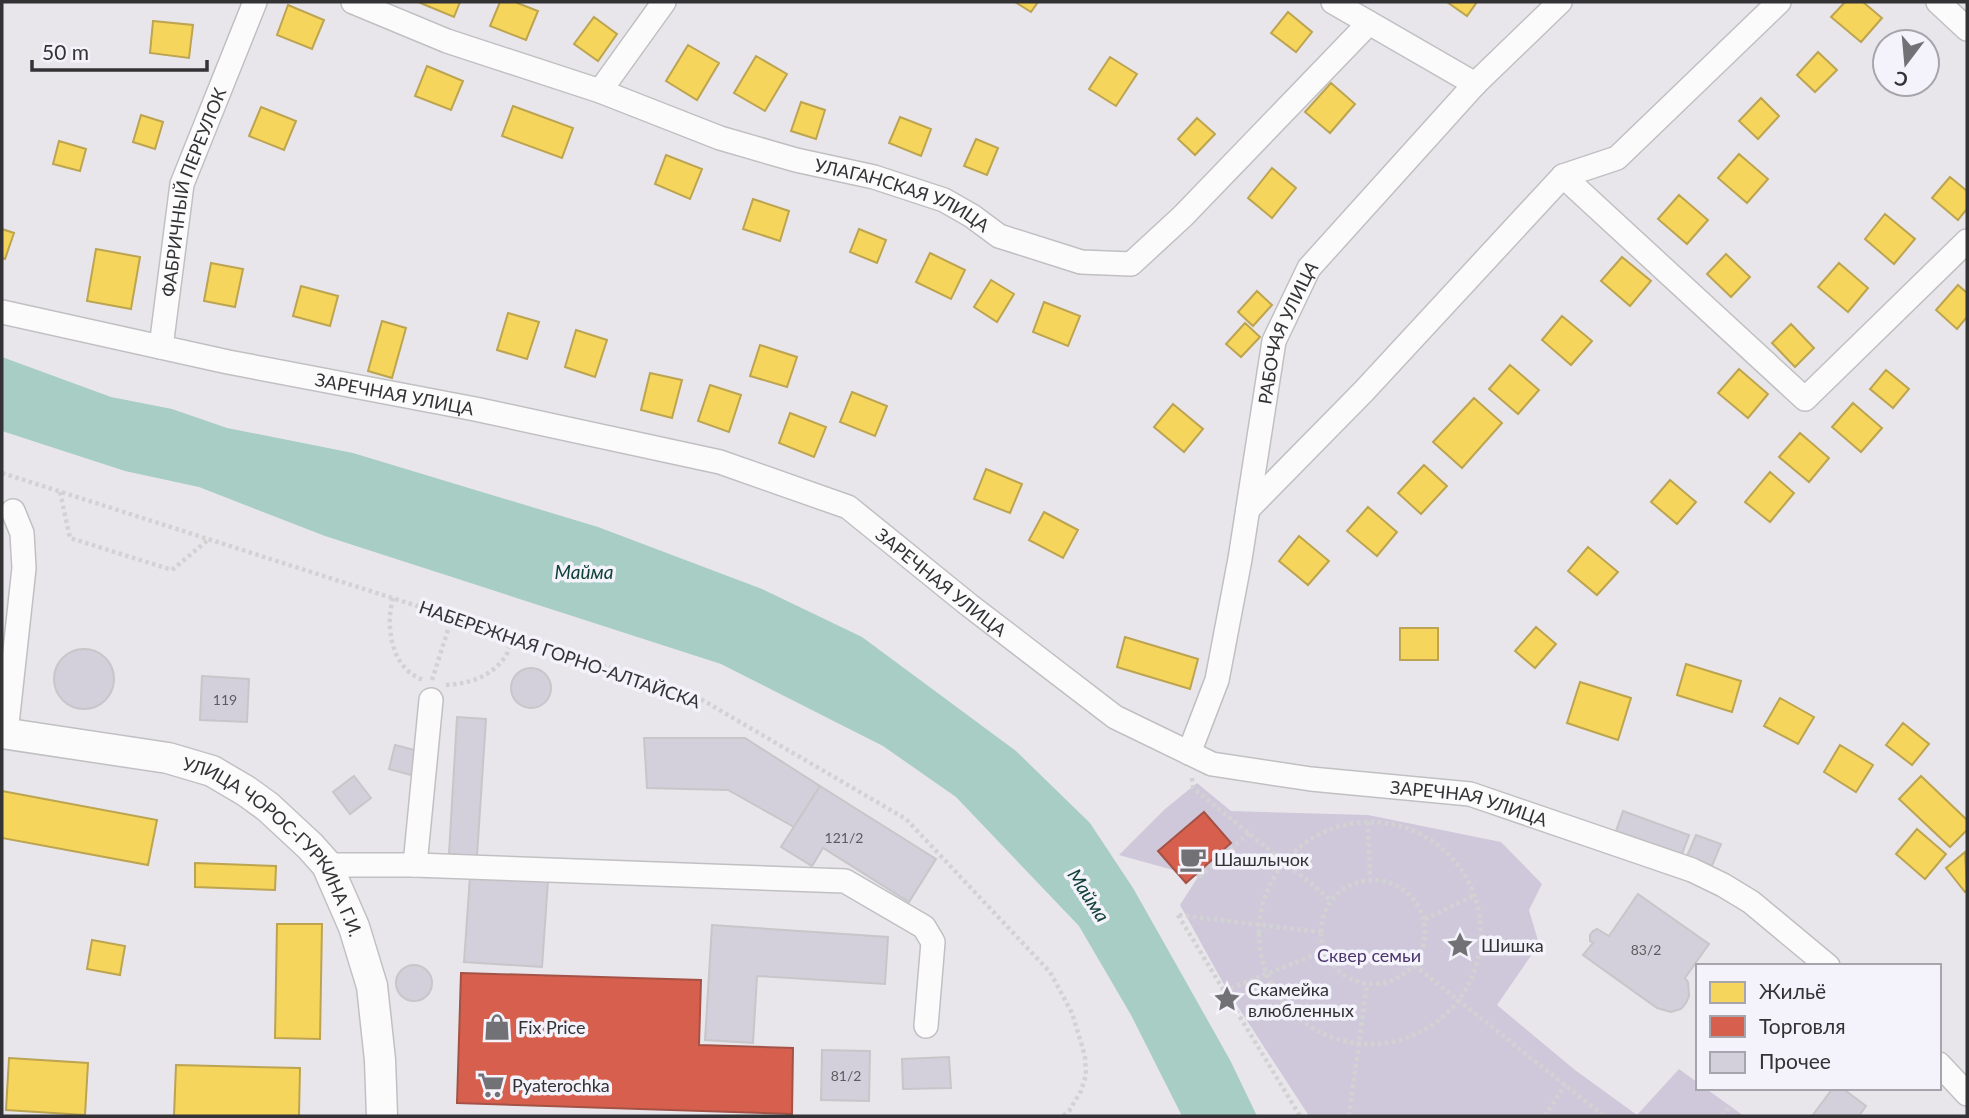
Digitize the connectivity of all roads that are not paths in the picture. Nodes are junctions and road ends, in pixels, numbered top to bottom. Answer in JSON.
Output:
{"nodes":[{"id":1,"x":255,"y":2,"type":"edge"},
{"id":2,"x":353,"y":2,"type":"edge"},
{"id":3,"x":664,"y":2,"type":"edge"},
{"id":4,"x":1333,"y":2,"type":"edge"},
{"id":5,"x":1560,"y":2,"type":"edge"},
{"id":6,"x":1779,"y":2,"type":"edge"},
{"id":7,"x":1938,"y":2,"type":"edge"},
{"id":8,"x":1369,"y":23,"type":"junction"},
{"id":9,"x":1967,"y":29,"type":"edge"},
{"id":10,"x":1475,"y":84,"type":"junction"},
{"id":11,"x":600,"y":91,"type":"junction"},
{"id":12,"x":1563,"y":176,"type":"junction"},
{"id":13,"x":1967,"y":242,"type":"edge"},
{"id":14,"x":2,"y":312,"type":"edge"},
{"id":15,"x":161,"y":347,"type":"junction"},
{"id":16,"x":1248,"y":509,"type":"junction"},
{"id":17,"x":13,"y":511,"type":"dead end"},
{"id":18,"x":431,"y":691,"type":"road end"},
{"id":19,"x":3,"y":739,"type":"edge"},
{"id":20,"x":1189,"y":753,"type":"junction"},
{"id":21,"x":327,"y":865,"type":"junction"},
{"id":22,"x":415,"y":865,"type":"junction"},
{"id":23,"x":1826,"y":964,"type":"edge"},
{"id":24,"x":926,"y":1026,"type":"dead end"},
{"id":25,"x":1941,"y":1066,"type":"edge"},
{"id":26,"x":1967,"y":1094,"type":"edge"},
{"id":27,"x":365,"y":1116,"type":"edge"},
{"id":28,"x":382,"y":1116,"type":"edge"}],
"edges":[{"from":1,"to":15,"type":"street","name":"ФАБРИЧНЫЙ ПЕРЕУЛОК"},
{"from":2,"to":11,"type":"street","name":"УЛАГАНСКАЯ УЛИЦА"},
{"from":3,"to":11,"type":"street"},
{"from":4,"to":8,"type":"street"},
{"from":5,"to":10,"type":"street","name":"РАБОЧАЯ УЛИЦА"},
{"from":6,"to":12,"type":"street"},
{"from":7,"to":9,"type":"street"},
{"from":8,"to":10,"type":"street"},
{"from":8,"to":11,"type":"street","name":"УЛАГАНСКАЯ УЛИЦА"},
{"from":10,"to":16,"type":"street","name":"РАБОЧАЯ УЛИЦА"},
{"from":12,"to":13,"type":"street"},
{"from":12,"to":16,"type":"street"},
{"from":14,"to":15,"type":"street","name":"ЗАРЕЧНАЯ УЛИЦА"},
{"from":15,"to":20,"type":"street","name":"ЗАРЕЧНАЯ УЛИЦА"},
{"from":16,"to":20,"type":"street","name":"РАБОЧАЯ УЛИЦА"},
{"from":17,"to":19,"type":"street"},
{"from":18,"to":22,"type":"street"},
{"from":19,"to":21,"type":"main road","name":"УЛИЦА ЧОРОС-ГУРКИНА Г.И."},
{"from":19,"to":27,"type":"main road","name":"УЛИЦА ЧОРОС-ГУРКИНА Г.И."},
{"from":20,"to":23,"type":"street","name":"ЗАРЕЧНАЯ УЛИЦА"},
{"from":21,"to":22,"type":"street"},
{"from":21,"to":28,"type":"main road","name":"УЛИЦА ЧОРОС-ГУРКИНА Г.И."},
{"from":22,"to":24,"type":"street"},
{"from":25,"to":26,"type":"street"}]}
